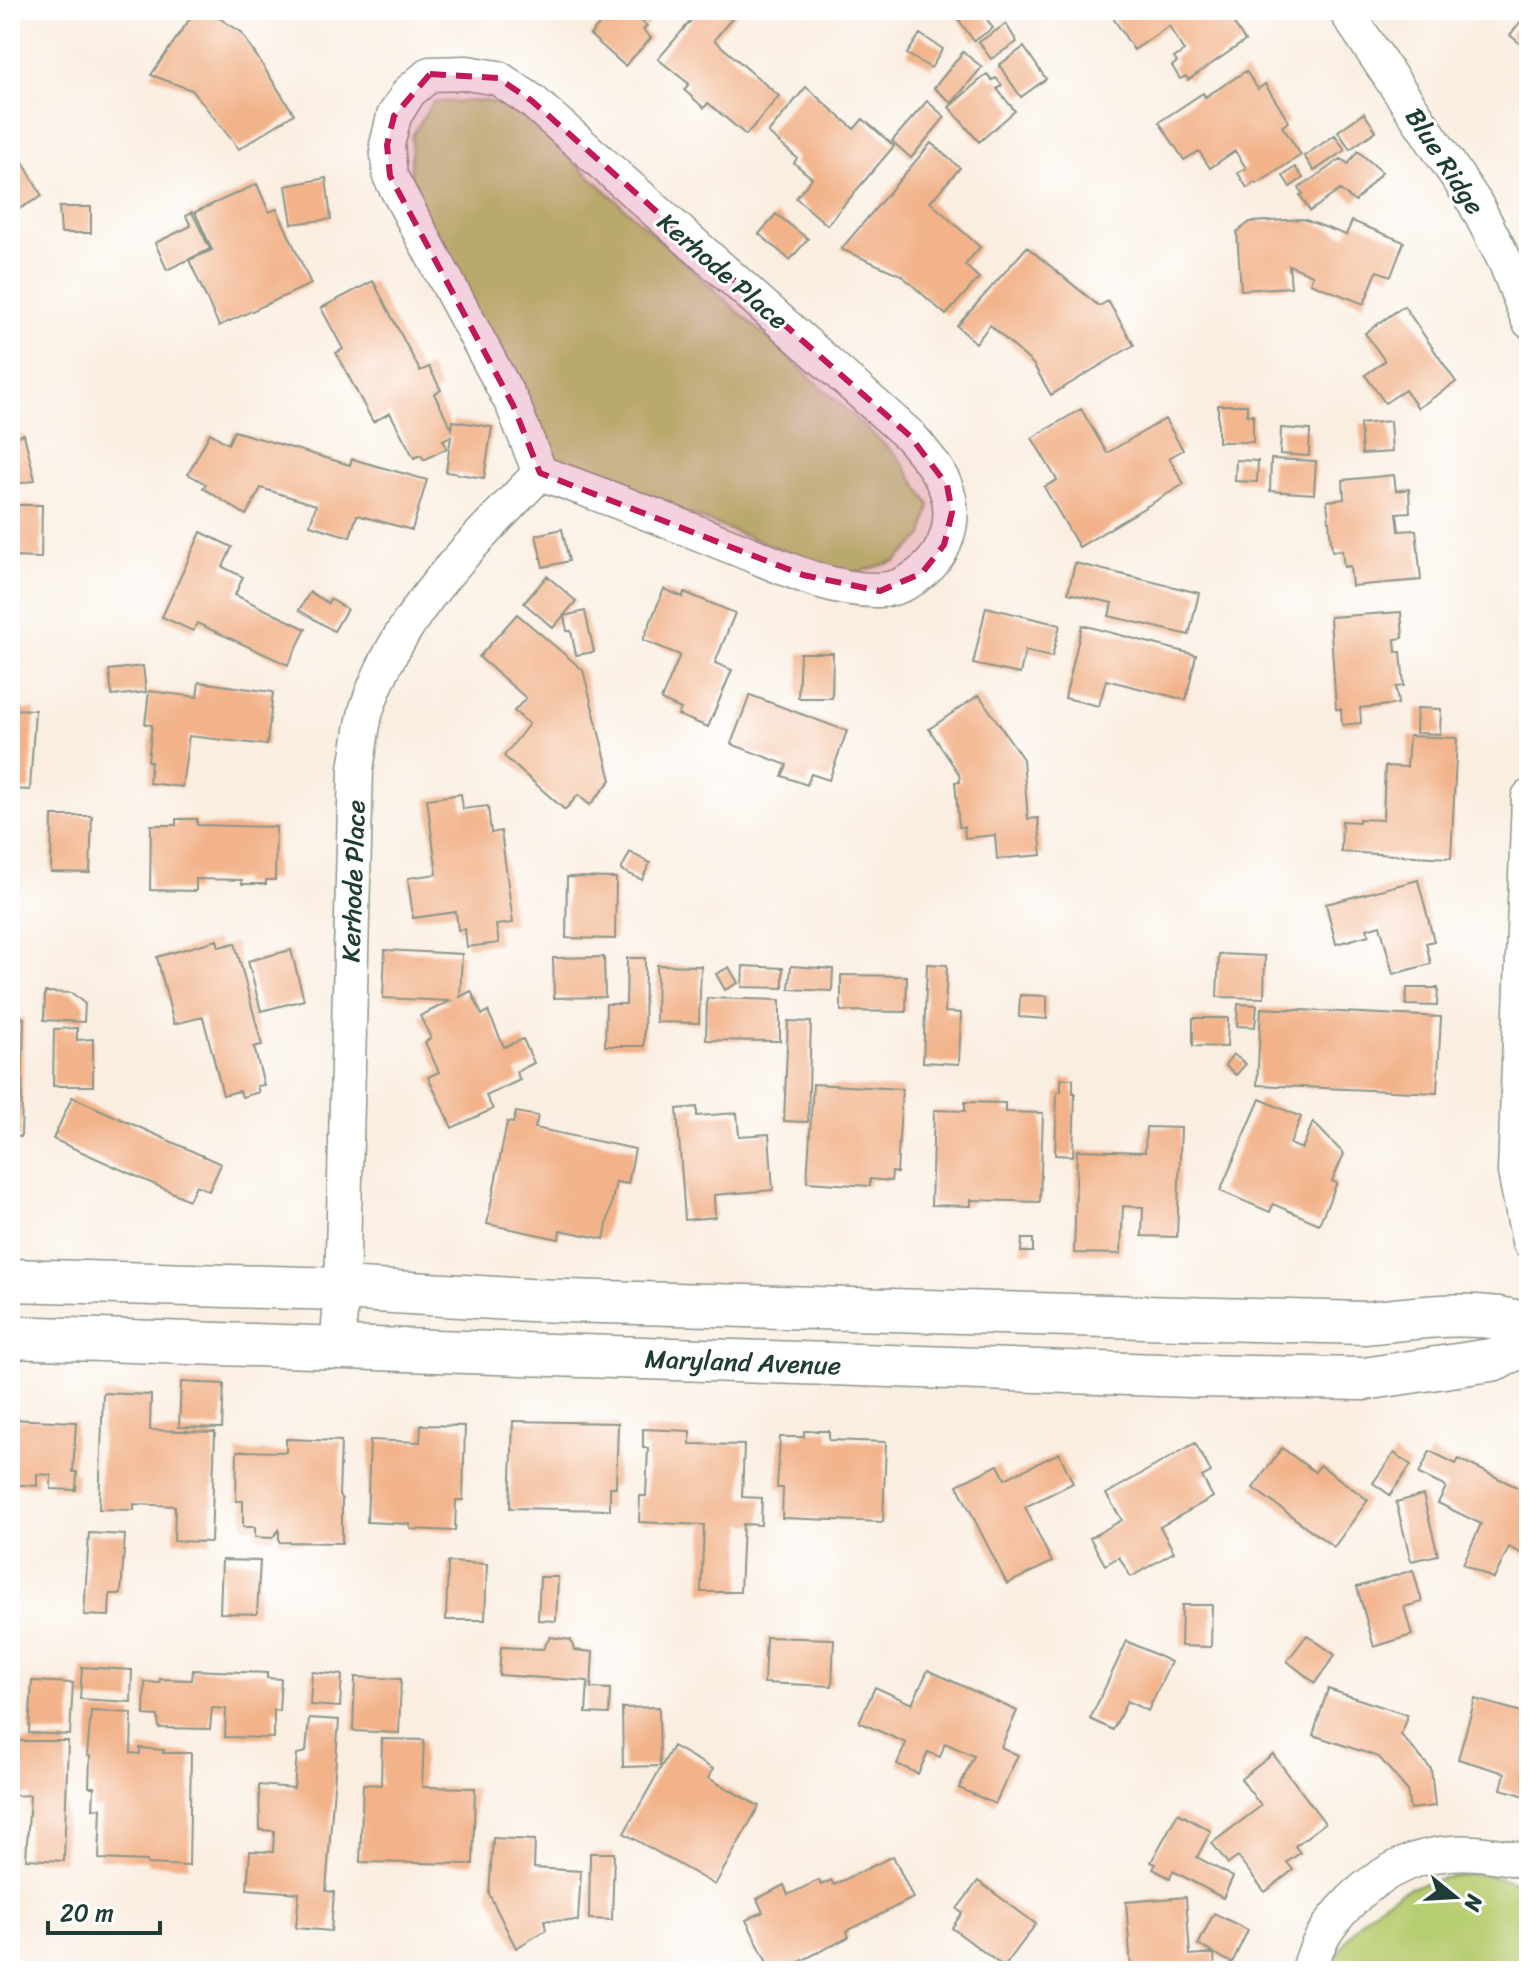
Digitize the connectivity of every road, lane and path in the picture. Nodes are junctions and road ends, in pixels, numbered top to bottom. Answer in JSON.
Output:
{"nodes":[{"id":1,"x":1345,"y":10,"type":"edge"},
{"id":2,"x":1529,"y":321,"type":"edge"},
{"id":3,"x":540,"y":473,"type":"junction"},
{"id":4,"x":1529,"y":797,"type":"edge"},
{"id":5,"x":1529,"y":1241,"type":"edge"},
{"id":6,"x":10,"y":1280,"type":"edge"},
{"id":7,"x":342,"y":1289,"type":"junction"},
{"id":8,"x":1364,"y":1323,"type":"junction"},
{"id":9,"x":1529,"y":1325,"type":"edge"},
{"id":10,"x":10,"y":1337,"type":"edge"},
{"id":11,"x":1529,"y":1341,"type":"edge"},
{"id":12,"x":337,"y":1349,"type":"junction"},
{"id":13,"x":1364,"y":1379,"type":"junction"},
{"id":14,"x":1529,"y":1863,"type":"edge"},
{"id":15,"x":1309,"y":1971,"type":"edge"}],
"edges":[{"from":1,"to":2,"type":"street","name":"Blue Ridge"},
{"from":3,"to":3,"type":"street","name":"Kerhode Place"},
{"from":3,"to":7,"type":"street","name":"Kerhode Place"},
{"from":4,"to":5,"type":"street"},
{"from":6,"to":7,"type":"street"},
{"from":7,"to":8,"type":"street"},
{"from":7,"to":12,"type":"street","name":"Kerhode Place"},
{"from":8,"to":9,"type":"street"},
{"from":8,"to":13,"type":"street"},
{"from":10,"to":12,"type":"street","name":"Maryland Avenue"},
{"from":11,"to":13,"type":"street","name":"Maryland Avenue"},
{"from":12,"to":13,"type":"street","name":"Maryland Avenue"},
{"from":14,"to":15,"type":"street"}]}
